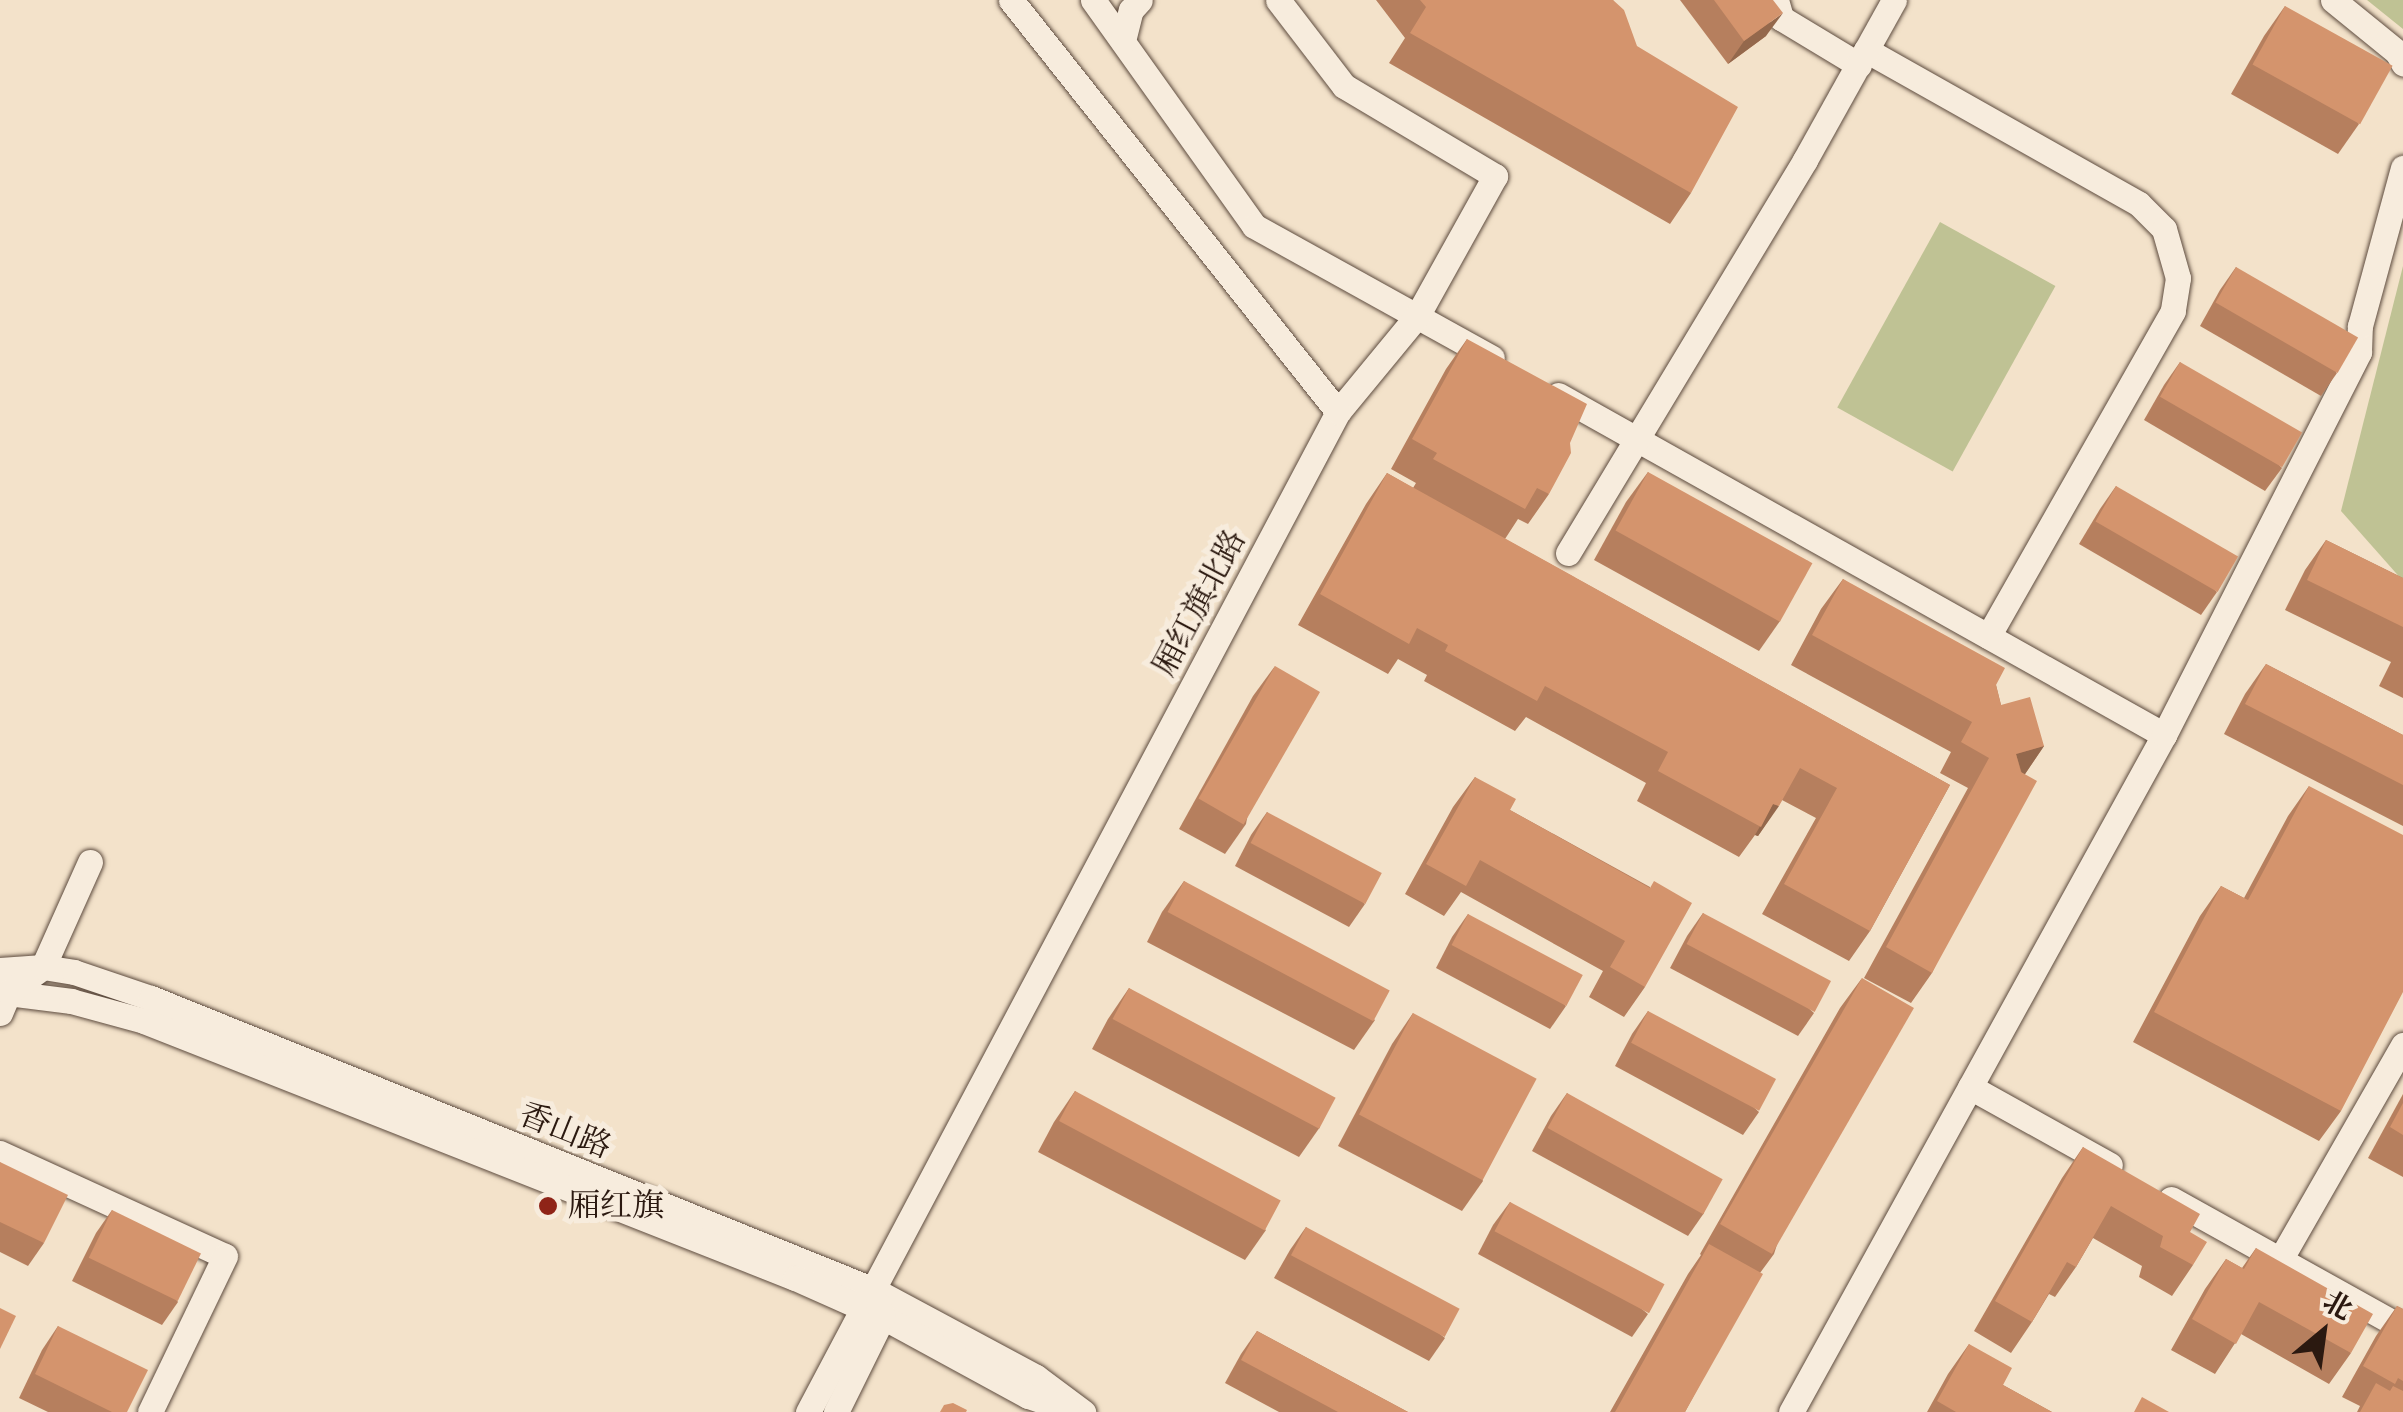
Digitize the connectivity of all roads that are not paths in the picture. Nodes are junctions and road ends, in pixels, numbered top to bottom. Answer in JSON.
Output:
{"nodes":[{"id":1,"x":1011,"y":0,"type":"edge"},
{"id":2,"x":1093,"y":0,"type":"edge"},
{"id":3,"x":1140,"y":0,"type":"edge"},
{"id":4,"x":1278,"y":0,"type":"edge"},
{"id":5,"x":1776,"y":0,"type":"edge"},
{"id":6,"x":1894,"y":0,"type":"edge"},
{"id":7,"x":2333,"y":0,"type":"edge"},
{"id":8,"x":1122,"y":41,"type":"junction"},
{"id":9,"x":1862,"y":57,"type":"junction"},
{"id":10,"x":2403,"y":62,"type":"edge"},
{"id":11,"x":2403,"y":168,"type":"edge"},
{"id":12,"x":1416,"y":316,"type":"junction"},
{"id":13,"x":1338,"y":412,"type":"junction"},
{"id":14,"x":1636,"y":438,"type":"junction"},
{"id":15,"x":1568,"y":553,"type":"dead end"},
{"id":16,"x":1988,"y":636,"type":"junction"},
{"id":17,"x":2164,"y":735,"type":"junction"},
{"id":18,"x":90,"y":862,"type":"dead end"},
{"id":19,"x":43,"y":967,"type":"junction"},
{"id":20,"x":2,"y":991,"type":"edge"},
{"id":21,"x":2403,"y":1045,"type":"edge"},
{"id":22,"x":1970,"y":1087,"type":"junction"},
{"id":23,"x":0,"y":1153,"type":"edge"},
{"id":24,"x":2280,"y":1260,"type":"junction"},
{"id":25,"x":872,"y":1305,"type":"junction"},
{"id":26,"x":2403,"y":1328,"type":"edge"},
{"id":27,"x":150,"y":1412,"type":"edge"},
{"id":28,"x":808,"y":1412,"type":"edge"},
{"id":29,"x":836,"y":1412,"type":"edge"},
{"id":30,"x":1080,"y":1412,"type":"edge"},
{"id":31,"x":1791,"y":1412,"type":"edge"}],
"edges":[{"from":1,"to":13,"type":"street"},
{"from":2,"to":8,"type":"street"},
{"from":3,"to":8,"type":"street"},
{"from":4,"to":12,"type":"street","name":"厢红旗北路"},
{"from":5,"to":9,"type":"street"},
{"from":6,"to":9,"type":"street"},
{"from":7,"to":10,"type":"street"},
{"from":8,"to":12,"type":"street"},
{"from":9,"to":14,"type":"street"},
{"from":9,"to":16,"type":"street"},
{"from":11,"to":17,"type":"street"},
{"from":12,"to":13,"type":"street","name":"厢红旗北路"},
{"from":12,"to":14,"type":"street"},
{"from":13,"to":25,"type":"street","name":"厢红旗北路"},
{"from":14,"to":15,"type":"street"},
{"from":14,"to":16,"type":"street"},
{"from":16,"to":17,"type":"street"},
{"from":17,"to":22,"type":"street"},
{"from":18,"to":19,"type":"street"},
{"from":19,"to":20,"type":"street"},
{"from":19,"to":25,"type":"street","name":"香山路"},
{"from":20,"to":25,"type":"street","name":"香山路"},
{"from":21,"to":24,"type":"street"},
{"from":22,"to":24,"type":"street"},
{"from":22,"to":31,"type":"street"},
{"from":23,"to":27,"type":"street"},
{"from":24,"to":26,"type":"street"},
{"from":25,"to":28,"type":"street"},
{"from":25,"to":29,"type":"street"},
{"from":25,"to":30,"type":"street","name":"香山路"}]}
